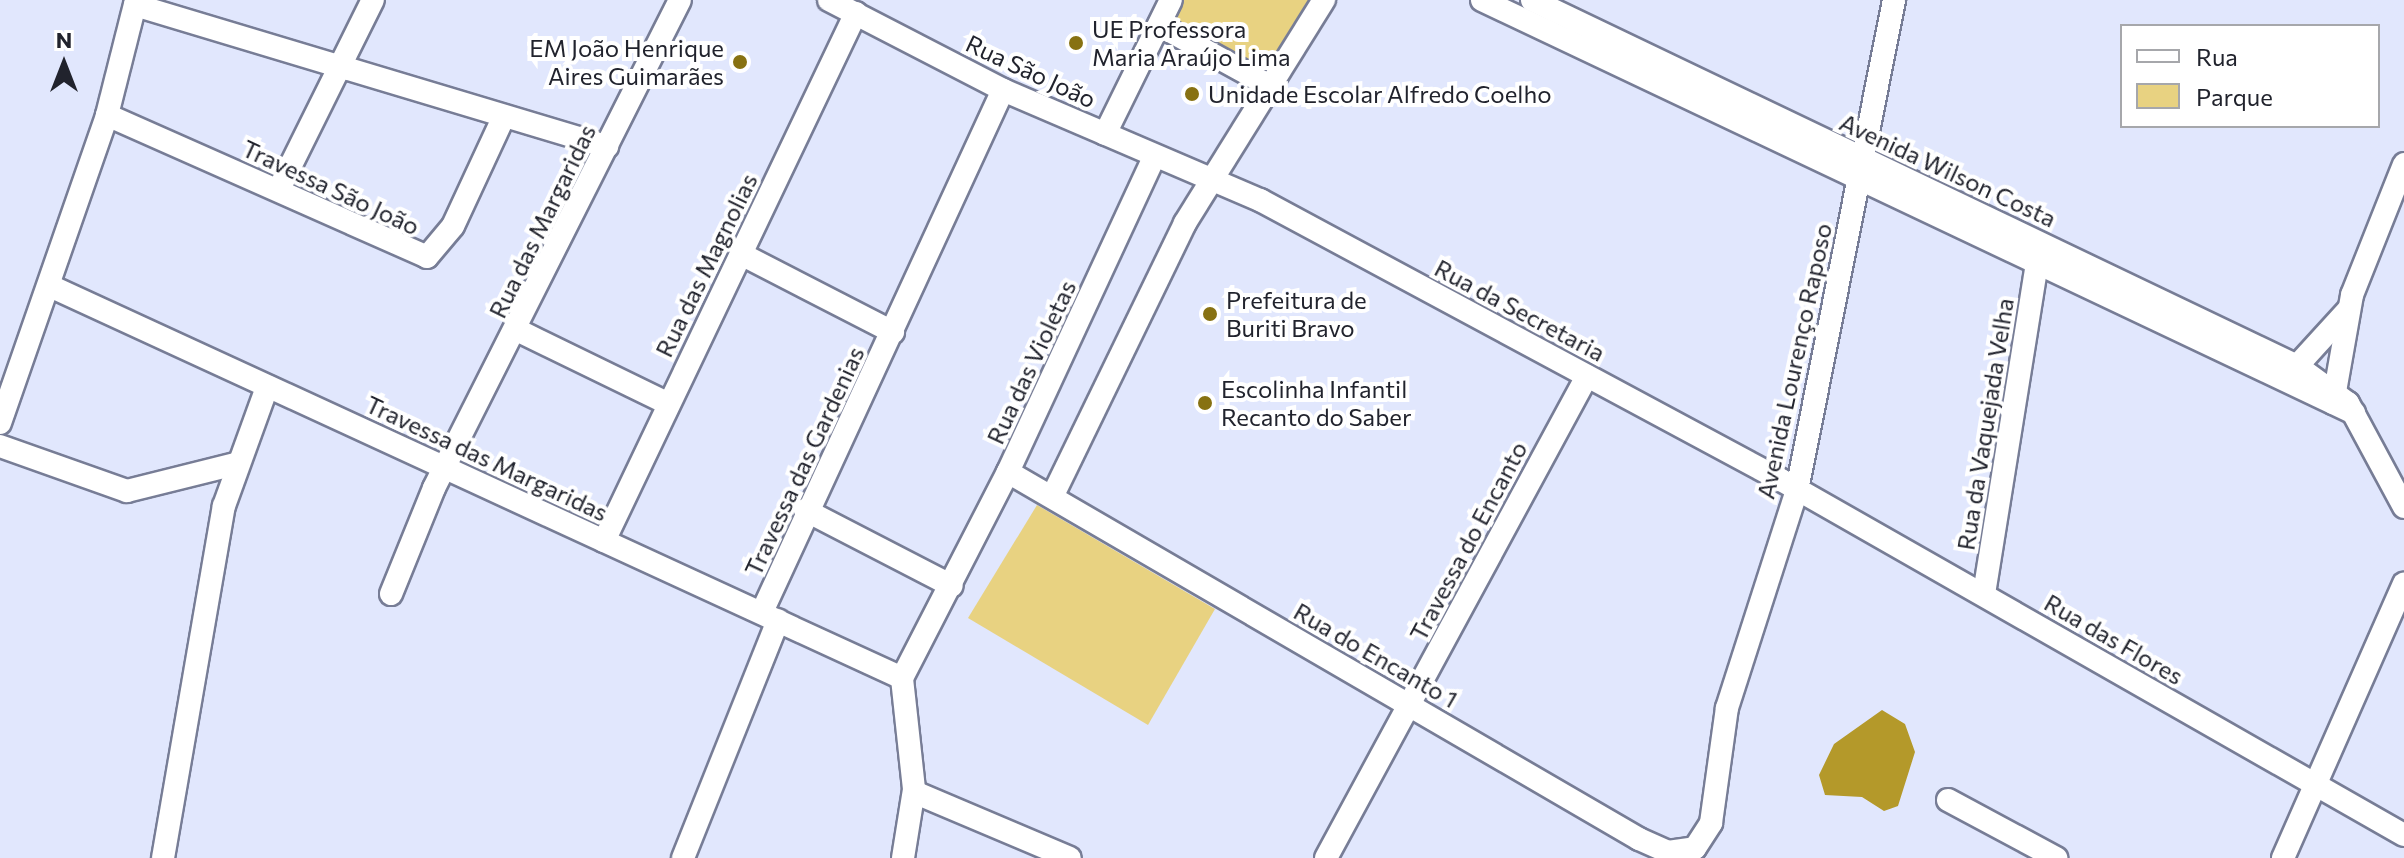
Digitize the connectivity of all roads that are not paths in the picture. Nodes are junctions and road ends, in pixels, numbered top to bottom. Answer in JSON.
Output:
{"nodes":[{"id":1,"x":373,"y":0,"type":"edge"},
{"id":2,"x":680,"y":0,"type":"edge"},
{"id":3,"x":829,"y":0,"type":"edge"},
{"id":4,"x":1171,"y":0,"type":"edge"},
{"id":5,"x":1324,"y":0,"type":"edge"},
{"id":6,"x":1482,"y":0,"type":"edge"},
{"id":7,"x":1532,"y":0,"type":"edge"},
{"id":8,"x":1894,"y":0,"type":"edge"},
{"id":9,"x":136,"y":2,"type":"edge"},
{"id":10,"x":1568,"y":8,"type":"edge"},
{"id":11,"x":856,"y":13,"type":"junction"},
{"id":12,"x":1159,"y":25,"type":"junction"},
{"id":13,"x":341,"y":64,"type":"junction"},
{"id":14,"x":1272,"y":87,"type":"junction"},
{"id":15,"x":1003,"y":90,"type":"junction"},
{"id":16,"x":107,"y":115,"type":"junction"},
{"id":17,"x":504,"y":116,"type":"junction"},
{"id":18,"x":1105,"y":134,"type":"junction"},
{"id":19,"x":607,"y":147,"type":"junction"},
{"id":20,"x":1154,"y":158,"type":"junction"},
{"id":21,"x":2404,"y":164,"type":"edge"},
{"id":22,"x":1859,"y":169,"type":"junction"},
{"id":23,"x":1216,"y":179,"type":"junction"},
{"id":24,"x":279,"y":189,"type":"junction"},
{"id":25,"x":741,"y":254,"type":"junction"},
{"id":26,"x":2037,"y":262,"type":"junction"},
{"id":27,"x":50,"y":286,"type":"junction"},
{"id":28,"x":2348,"y":310,"type":"junction"},
{"id":29,"x":517,"y":330,"type":"junction"},
{"id":30,"x":893,"y":332,"type":"junction"},
{"id":31,"x":2345,"y":351,"type":"junction"},
{"id":32,"x":2297,"y":366,"type":"junction"},
{"id":33,"x":1587,"y":376,"type":"junction"},
{"id":34,"x":267,"y":387,"type":"junction"},
{"id":35,"x":2335,"y":399,"type":"junction"},
{"id":36,"x":667,"y":403,"type":"junction"},
{"id":37,"x":2358,"y":418,"type":"junction"},
{"id":38,"x":0,"y":423,"type":"edge"},
{"id":39,"x":0,"y":446,"type":"edge"},
{"id":40,"x":235,"y":464,"type":"junction"},
{"id":41,"x":447,"y":464,"type":"junction"},
{"id":42,"x":1008,"y":472,"type":"junction"},
{"id":43,"x":1797,"y":490,"type":"junction"},
{"id":44,"x":1053,"y":495,"type":"junction"},
{"id":45,"x":2404,"y":507,"type":"edge"},
{"id":46,"x":805,"y":510,"type":"junction"},
{"id":47,"x":604,"y":541,"type":"junction"},
{"id":48,"x":2404,"y":584,"type":"edge"},
{"id":49,"x":952,"y":586,"type":"junction"},
{"id":50,"x":391,"y":594,"type":"dead end"},
{"id":51,"x":1984,"y":594,"type":"junction"},
{"id":52,"x":770,"y":616,"type":"junction"},
{"id":53,"x":902,"y":678,"type":"junction"},
{"id":54,"x":1409,"y":704,"type":"junction"},
{"id":55,"x":2315,"y":787,"type":"junction"},
{"id":56,"x":914,"y":792,"type":"junction"},
{"id":57,"x":1948,"y":800,"type":"dead end"},
{"id":58,"x":1711,"y":823,"type":"joint"},
{"id":59,"x":2404,"y":835,"type":"edge"},
{"id":60,"x":163,"y":858,"type":"edge"},
{"id":61,"x":683,"y":858,"type":"edge"},
{"id":62,"x":903,"y":858,"type":"edge"},
{"id":63,"x":1070,"y":858,"type":"edge"},
{"id":64,"x":1326,"y":858,"type":"edge"},
{"id":65,"x":2056,"y":858,"type":"edge"},
{"id":66,"x":2283,"y":858,"type":"edge"}],
"edges":[{"from":1,"to":13,"type":"street"},
{"from":2,"to":19,"type":"street","name":"Rua das Margaridas"},
{"from":3,"to":11,"type":"street","name":"Rua São João"},
{"from":4,"to":12,"type":"street"},
{"from":5,"to":14,"type":"street"},
{"from":6,"to":22,"type":"street"},
{"from":7,"to":10,"type":"street","name":"Avenida Wilson Costa"},
{"from":8,"to":22,"type":"street","name":"Avenida Lourenço Raposo"},
{"from":9,"to":13,"type":"street"},
{"from":9,"to":16,"type":"street"},
{"from":10,"to":22,"type":"street","name":"Avenida Wilson Costa"},
{"from":11,"to":15,"type":"street","name":"Rua São João"},
{"from":11,"to":25,"type":"street","name":"Rua das Magnolias"},
{"from":12,"to":14,"type":"street"},
{"from":12,"to":18,"type":"street"},
{"from":13,"to":17,"type":"street"},
{"from":13,"to":24,"type":"street"},
{"from":14,"to":23,"type":"street"},
{"from":15,"to":18,"type":"street","name":"Rua São João"},
{"from":15,"to":30,"type":"street","name":"Travessa das Gardenias"},
{"from":16,"to":24,"type":"street","name":"Travessa São João"},
{"from":16,"to":27,"type":"street"},
{"from":17,"to":19,"type":"street"},
{"from":17,"to":24,"type":"street","name":"Travessa São João"},
{"from":18,"to":20,"type":"street","name":"Rua São João"},
{"from":19,"to":29,"type":"street","name":"Rua das Margaridas"},
{"from":20,"to":23,"type":"street","name":"Rua São João"},
{"from":20,"to":42,"type":"street","name":"Rua das Violetas"},
{"from":21,"to":28,"type":"street"},
{"from":22,"to":26,"type":"street"},
{"from":22,"to":32,"type":"street","name":"Avenida Wilson Costa"},
{"from":22,"to":43,"type":"street","name":"Avenida Lourenço Raposo"},
{"from":23,"to":33,"type":"street","name":"Rua da Secretaria"},
{"from":23,"to":44,"type":"street"},
{"from":25,"to":30,"type":"street","name":"Travessa das Gardenias"},
{"from":25,"to":36,"type":"street","name":"Rua das Magnolias"},
{"from":26,"to":35,"type":"street"},
{"from":26,"to":51,"type":"street","name":"Rua da Vaquejada Velha"},
{"from":27,"to":34,"type":"street","name":"Travessa das Margaridas"},
{"from":27,"to":38,"type":"street"},
{"from":28,"to":31,"type":"street"},
{"from":28,"to":32,"type":"street"},
{"from":29,"to":36,"type":"street"},
{"from":29,"to":41,"type":"street","name":"Rua das Margaridas"},
{"from":30,"to":46,"type":"street","name":"Travessa das Gardenias"},
{"from":31,"to":35,"type":"street"},
{"from":31,"to":37,"type":"street"},
{"from":32,"to":35,"type":"street","name":"Avenida Wilson Costa"},
{"from":33,"to":43,"type":"street","name":"Rua da Secretaria"},
{"from":33,"to":54,"type":"street","name":"Travessa do Encanto"},
{"from":34,"to":40,"type":"street"},
{"from":34,"to":41,"type":"street","name":"Travessa das Margaridas"},
{"from":35,"to":37,"type":"street"},
{"from":36,"to":47,"type":"street","name":"Rua das Magnolias"},
{"from":37,"to":45,"type":"street"},
{"from":39,"to":40,"type":"street"},
{"from":40,"to":60,"type":"street"},
{"from":41,"to":47,"type":"street","name":"Travessa das Margaridas"},
{"from":41,"to":50,"type":"street","name":"Rua das Margaridas"},
{"from":42,"to":44,"type":"street","name":"Rua do Encanto 1"},
{"from":42,"to":49,"type":"street","name":"Rua das Violetas"},
{"from":43,"to":51,"type":"street","name":"Rua das Flores"},
{"from":43,"to":58,"type":"street","name":"Avenida Lourenço Raposo"},
{"from":44,"to":54,"type":"street","name":"Rua do Encanto 1"},
{"from":46,"to":49,"type":"street"},
{"from":46,"to":52,"type":"street","name":"Travessa das Gardenias"},
{"from":47,"to":52,"type":"street","name":"Travessa das Margaridas"},
{"from":48,"to":55,"type":"street"},
{"from":49,"to":53,"type":"street","name":"Rua das Violetas"},
{"from":51,"to":55,"type":"street","name":"Rua das Flores"},
{"from":52,"to":53,"type":"street","name":"Travessa das Margaridas"},
{"from":52,"to":61,"type":"street","name":"Travessa das Gardenias"},
{"from":53,"to":56,"type":"street"},
{"from":54,"to":58,"type":"street","name":"Rua do Encanto 1"},
{"from":54,"to":64,"type":"street","name":"Travessa do Encanto"},
{"from":55,"to":59,"type":"street","name":"Rua das Flores"},
{"from":55,"to":66,"type":"street"},
{"from":56,"to":62,"type":"street"},
{"from":56,"to":63,"type":"street"},
{"from":57,"to":65,"type":"street"}]}
